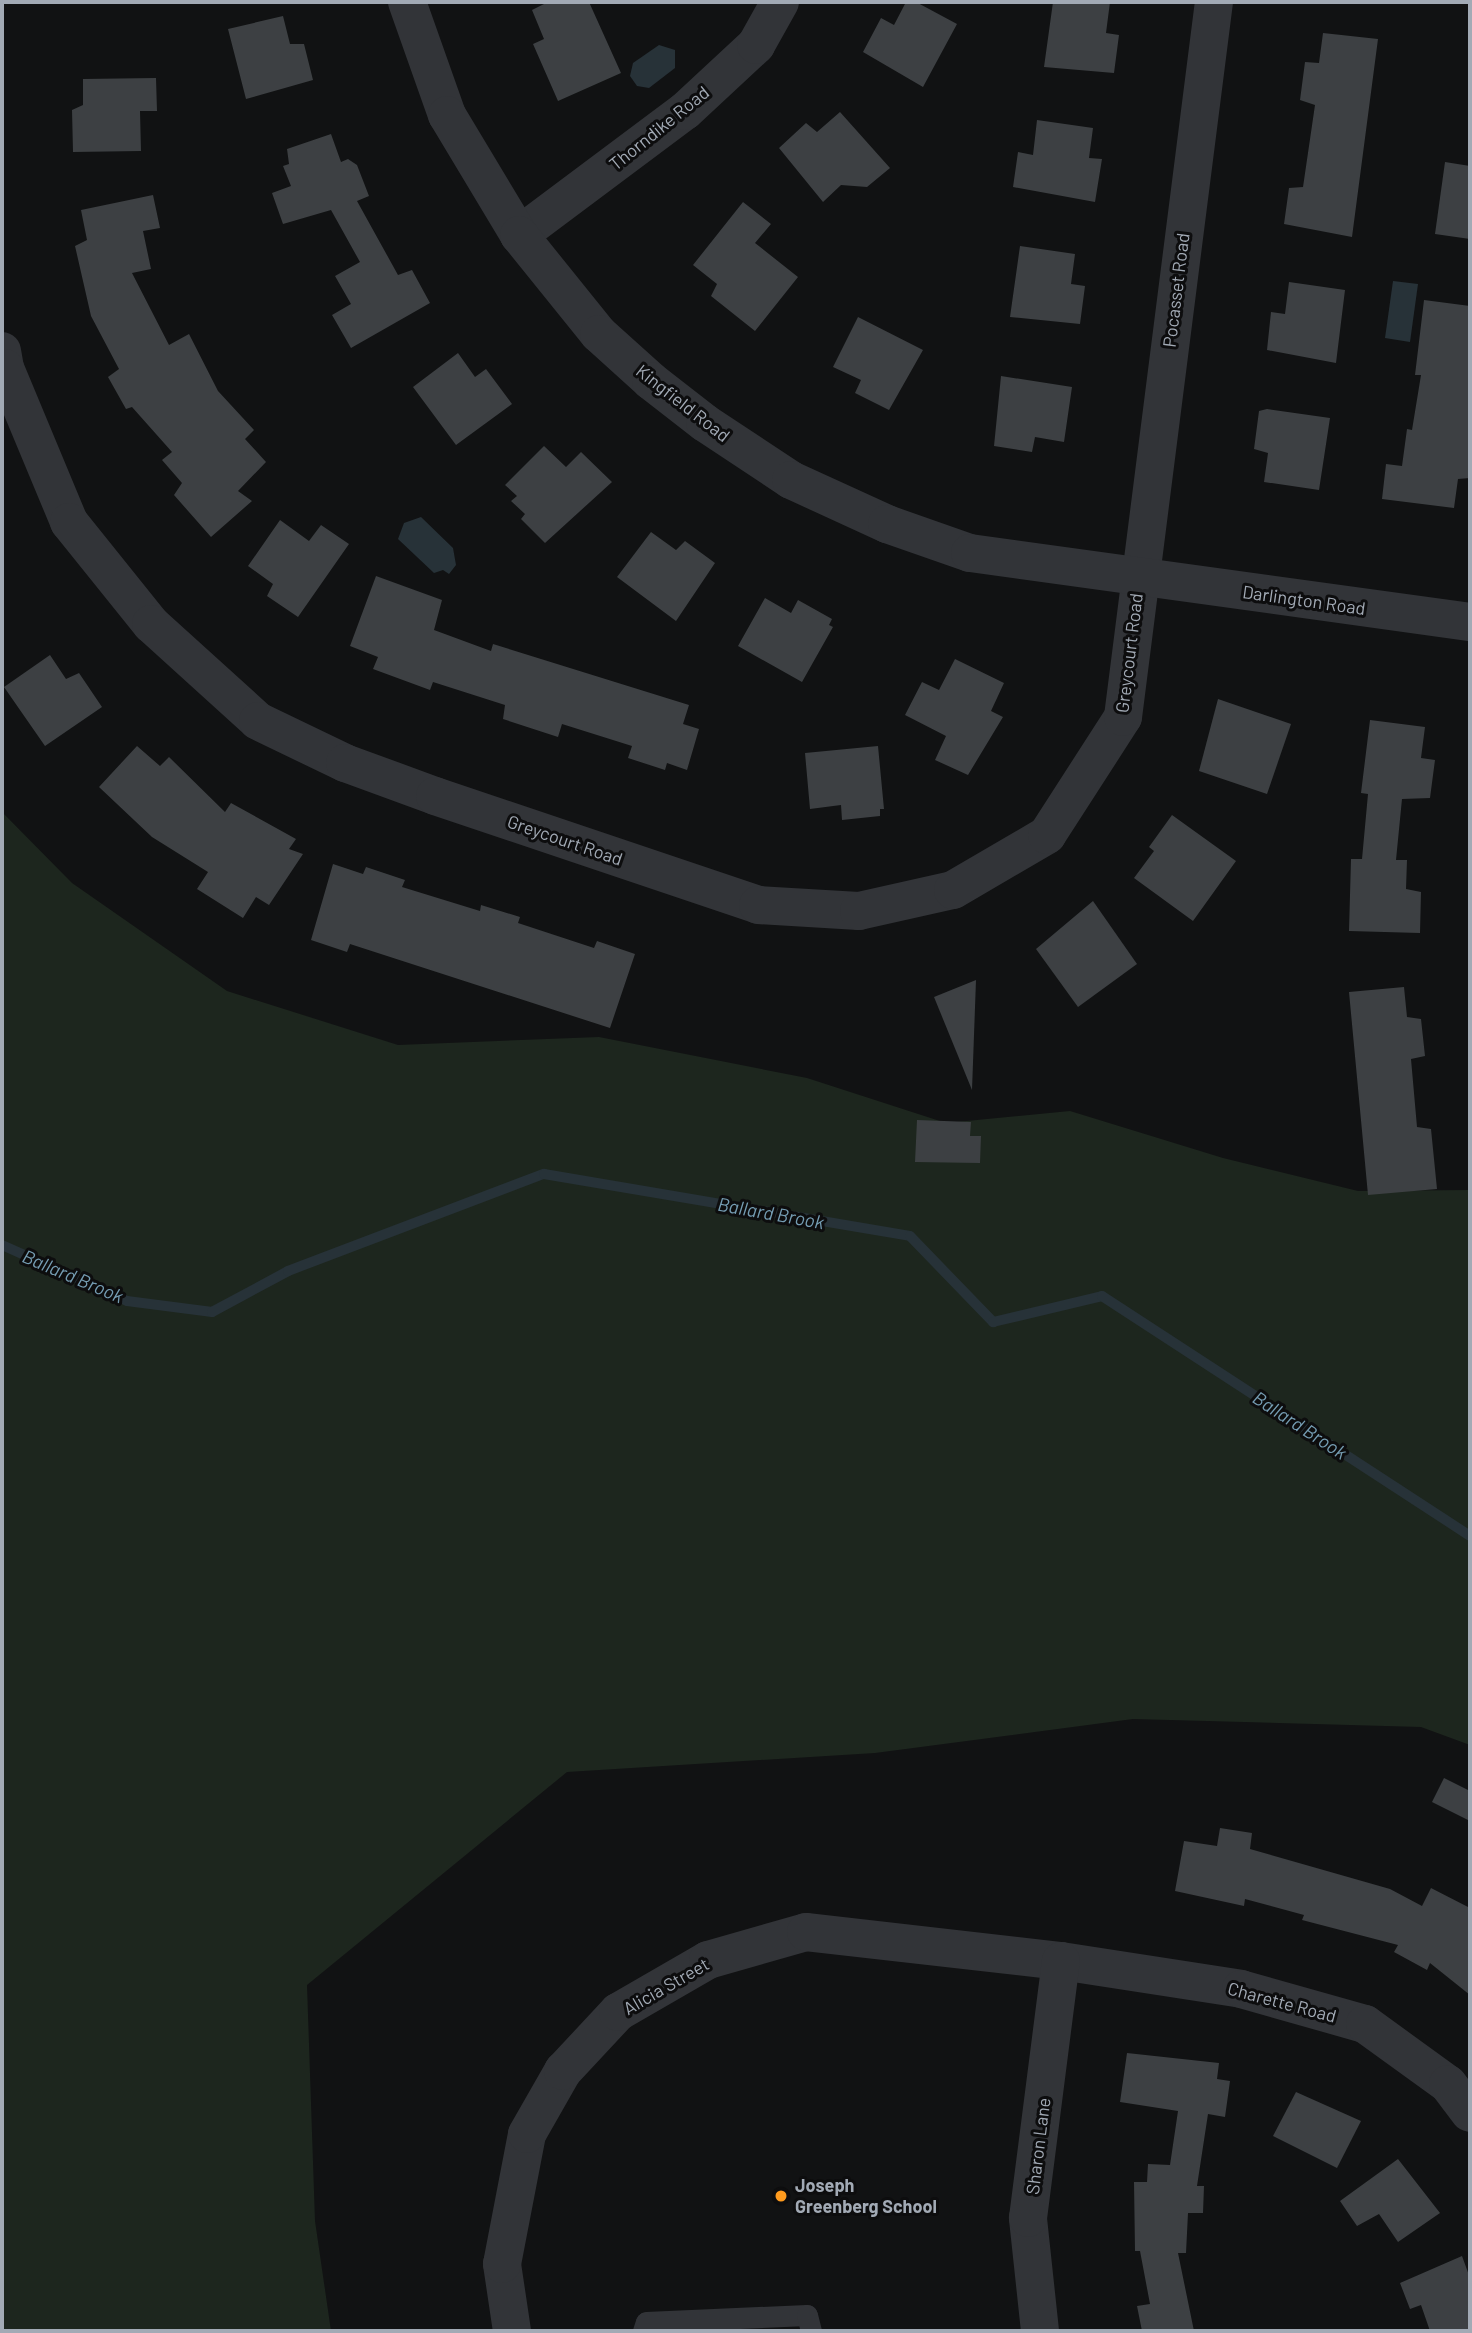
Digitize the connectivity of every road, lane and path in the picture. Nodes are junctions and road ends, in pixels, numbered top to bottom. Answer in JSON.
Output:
{"nodes":[{"id":1,"x":407,"y":2,"type":"edge"},
{"id":2,"x":780,"y":2,"type":"edge"},
{"id":3,"x":1214,"y":2,"type":"edge"},
{"id":4,"x":519,"y":236,"type":"junction"},
{"id":5,"x":2,"y":351,"type":"edge"},
{"id":6,"x":1139,"y":578,"type":"junction"},
{"id":7,"x":1470,"y":622,"type":"edge"},
{"id":8,"x":1061,"y":1961,"type":"junction"},
{"id":9,"x":1470,"y":2113,"type":"edge"},
{"id":10,"x":729,"y":2325,"type":"edge"},
{"id":11,"x":512,"y":2331,"type":"edge"},
{"id":12,"x":643,"y":2331,"type":"edge"},
{"id":13,"x":811,"y":2331,"type":"edge"},
{"id":14,"x":1040,"y":2331,"type":"edge"}],
"edges":[{"from":1,"to":4,"type":"street","name":"Kingfield Road"},
{"from":2,"to":4,"type":"street","name":"Thorndike Road"},
{"from":3,"to":6,"type":"street","name":"Pocasset Road"},
{"from":4,"to":6,"type":"street","name":"Kingfield Road"},
{"from":5,"to":6,"type":"street","name":"Greycourt Road"},
{"from":6,"to":7,"type":"street","name":"Darlington Road"},
{"from":8,"to":9,"type":"street","name":"Charette Road"},
{"from":8,"to":11,"type":"street","name":"Alicia Street"},
{"from":8,"to":14,"type":"street","name":"Sharon Lane"},
{"from":10,"to":12,"type":"lane"},
{"from":10,"to":13,"type":"lane"}]}
